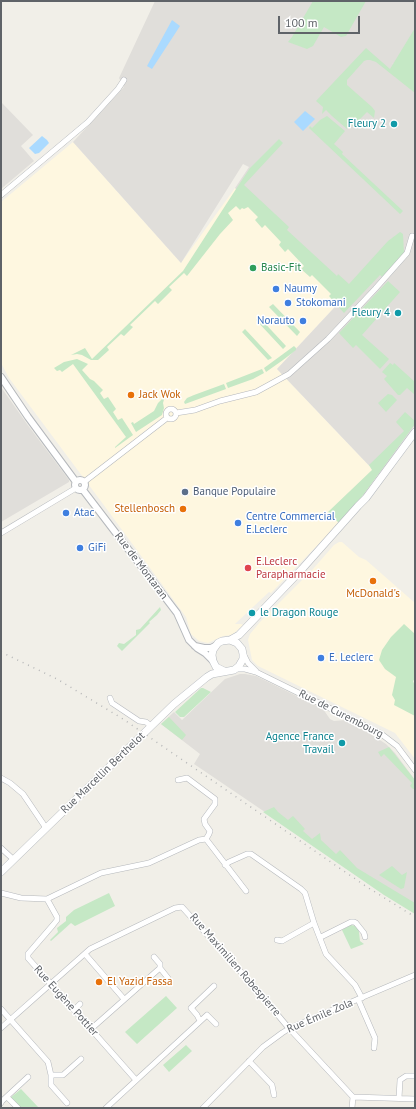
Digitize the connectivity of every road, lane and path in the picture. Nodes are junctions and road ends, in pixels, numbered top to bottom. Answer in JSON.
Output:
{"nodes":[{"id":1,"x":124,"y":80,"type":"dead end"},
{"id":2,"x":1,"y":195,"type":"edge"},
{"id":3,"x":412,"y":236,"type":"dead end"},
{"id":4,"x":1,"y":377,"type":"edge"},
{"id":5,"x":415,"y":432,"type":"edge"},
{"id":6,"x":415,"y":437,"type":"edge"},
{"id":7,"x":84,"y":482,"type":"junction"},
{"id":8,"x":76,"y":485,"type":"junction"},
{"id":9,"x":83,"y":490,"type":"junction"},
{"id":10,"x":1,"y":533,"type":"edge"},
{"id":11,"x":230,"y":640,"type":"junction"},
{"id":12,"x":193,"y":645,"type":"junction"},
{"id":13,"x":215,"y":646,"type":"junction"},
{"id":14,"x":242,"y":651,"type":"junction"},
{"id":15,"x":213,"y":662,"type":"junction"},
{"id":16,"x":236,"y":669,"type":"junction"},
{"id":17,"x":224,"y":671,"type":"junction"},
{"id":18,"x":256,"y":672,"type":"junction"},
{"id":19,"x":207,"y":677,"type":"junction"},
{"id":20,"x":110,"y":698,"type":"dead end"},
{"id":21,"x":151,"y":726,"type":"junction"},
{"id":22,"x":415,"y":770,"type":"edge"},
{"id":23,"x":1,"y":778,"type":"edge"},
{"id":24,"x":178,"y":780,"type":"dead end"},
{"id":25,"x":46,"y":828,"type":"junction"},
{"id":26,"x":206,"y":839,"type":"junction"},
{"id":27,"x":1,"y":848,"type":"edge"},
{"id":28,"x":14,"y":860,"type":"junction"},
{"id":29,"x":225,"y":865,"type":"junction"},
{"id":30,"x":1,"y":872,"type":"edge"},
{"id":31,"x":246,"y":891,"type":"dead end"},
{"id":32,"x":1,"y":893,"type":"edge"},
{"id":33,"x":47,"y":899,"type":"junction"},
{"id":34,"x":314,"y":923,"type":"junction"},
{"id":35,"x":320,"y":937,"type":"junction"},
{"id":36,"x":364,"y":937,"type":"dead end"},
{"id":37,"x":277,"y":940,"type":"dead end"},
{"id":38,"x":84,"y":954,"type":"junction"},
{"id":39,"x":154,"y":957,"type":"dead end"},
{"id":40,"x":160,"y":968,"type":"junction"},
{"id":41,"x":415,"y":975,"type":"edge"},
{"id":42,"x":168,"y":978,"type":"dead end"},
{"id":43,"x":51,"y":984,"type":"junction"},
{"id":44,"x":214,"y":986,"type":"dead end"},
{"id":45,"x":124,"y":999,"type":"junction"},
{"id":46,"x":360,"y":999,"type":"junction"},
{"id":47,"x":80,"y":1004,"type":"dead end"},
{"id":48,"x":1,"y":1009,"type":"edge"},
{"id":49,"x":74,"y":1010,"type":"junction"},
{"id":50,"x":10,"y":1020,"type":"junction"},
{"id":51,"x":200,"y":1022,"type":"junction"},
{"id":52,"x":216,"y":1024,"type":"dead end"},
{"id":53,"x":1,"y":1028,"type":"edge"},
{"id":54,"x":91,"y":1028,"type":"junction"},
{"id":55,"x":290,"y":1028,"type":"junction"},
{"id":56,"x":374,"y":1048,"type":"dead end"},
{"id":57,"x":81,"y":1059,"type":"dead end"},
{"id":58,"x":249,"y":1061,"type":"junction"},
{"id":59,"x":50,"y":1075,"type":"junction"},
{"id":60,"x":415,"y":1076,"type":"edge"},
{"id":61,"x":28,"y":1077,"type":"dead end"},
{"id":62,"x":136,"y":1080,"type":"junction"},
{"id":63,"x":274,"y":1094,"type":"dead end"},
{"id":64,"x":353,"y":1097,"type":"junction"},
{"id":65,"x":8,"y":1098,"type":"dead end"},
{"id":66,"x":399,"y":1098,"type":"junction"},
{"id":67,"x":414,"y":1098,"type":"edge"},
{"id":68,"x":1,"y":1103,"type":"edge"},
{"id":69,"x":67,"y":1103,"type":"dead end"},
{"id":70,"x":109,"y":1107,"type":"edge"},
{"id":71,"x":18,"y":1108,"type":"edge"},
{"id":72,"x":203,"y":1108,"type":"edge"},
{"id":73,"x":352,"y":1108,"type":"edge"}],
"edges":[{"from":1,"to":2,"type":"street"},
{"from":3,"to":7,"type":"street"},
{"from":4,"to":8,"type":"street"},
{"from":5,"to":11,"type":"main road"},
{"from":6,"to":14,"type":"main road"},
{"from":7,"to":8,"type":"street"},
{"from":7,"to":9,"type":"street"},
{"from":8,"to":9,"type":"street"},
{"from":8,"to":10,"type":"street"},
{"from":9,"to":12,"type":"street","name":"Rue de Montaran"},
{"from":11,"to":13,"type":"main road"},
{"from":11,"to":14,"type":"main road"},
{"from":12,"to":13,"type":"street"},
{"from":12,"to":15,"type":"street","name":"Rue de Montaran"},
{"from":13,"to":15,"type":"main road","name":"Rue Marcellin Berthelot"},
{"from":14,"to":16,"type":"main road"},
{"from":14,"to":18,"type":"street","name":"Rue de Curembourg"},
{"from":15,"to":17,"type":"main road"},
{"from":15,"to":19,"type":"main road","name":"Rue Marcellin Berthelot"},
{"from":16,"to":17,"type":"main road","name":"Rue Marcellin Berthelot"},
{"from":16,"to":18,"type":"street","name":"Rue de Curembourg"},
{"from":17,"to":19,"type":"main road","name":"Rue Marcellin Berthelot"},
{"from":18,"to":22,"type":"street","name":"Rue de Curembourg"},
{"from":19,"to":21,"type":"main road","name":"Rue Marcellin Berthelot"},
{"from":20,"to":21,"type":"street"},
{"from":21,"to":25,"type":"main road","name":"Rue Marcellin Berthelot"},
{"from":23,"to":25,"type":"street"},
{"from":24,"to":26,"type":"street"},
{"from":25,"to":28,"type":"main road","name":"Rue Marcellin Berthelot"},
{"from":26,"to":29,"type":"street"},
{"from":26,"to":33,"type":"street"},
{"from":27,"to":28,"type":"street"},
{"from":28,"to":30,"type":"main road","name":"Rue Marcellin Berthelot"},
{"from":29,"to":31,"type":"street"},
{"from":29,"to":34,"type":"street"},
{"from":32,"to":33,"type":"street"},
{"from":33,"to":43,"type":"street","name":"Rue Eugène Pottier"},
{"from":34,"to":35,"type":"street"},
{"from":34,"to":37,"type":"street"},
{"from":35,"to":36,"type":"street"},
{"from":35,"to":46,"type":"street"},
{"from":38,"to":43,"type":"street","name":"Rue Maximilien Robespierre"},
{"from":38,"to":45,"type":"street"},
{"from":38,"to":55,"type":"street","name":"Rue Maximilien Robespierre"},
{"from":39,"to":40,"type":"street"},
{"from":40,"to":42,"type":"street"},
{"from":40,"to":45,"type":"street"},
{"from":41,"to":46,"type":"street","name":"Rue Émile Zola"},
{"from":43,"to":49,"type":"street","name":"Rue Eugène Pottier"},
{"from":43,"to":50,"type":"street","name":"Rue Maximilien Robespierre"},
{"from":44,"to":51,"type":"street"},
{"from":45,"to":54,"type":"street"},
{"from":46,"to":55,"type":"street","name":"Rue Émile Zola"},
{"from":46,"to":56,"type":"street"},
{"from":47,"to":49,"type":"street"},
{"from":48,"to":50,"type":"street"},
{"from":49,"to":54,"type":"street","name":"Rue Eugène Pottier"},
{"from":50,"to":53,"type":"street","name":"Rue Maximilien Robespierre"},
{"from":50,"to":59,"type":"street"},
{"from":51,"to":52,"type":"street"},
{"from":51,"to":62,"type":"street"},
{"from":54,"to":62,"type":"street","name":"Rue Eugène Pottier"},
{"from":55,"to":58,"type":"street","name":"Rue Émile Zola"},
{"from":55,"to":64,"type":"street"},
{"from":57,"to":59,"type":"street"},
{"from":58,"to":63,"type":"street"},
{"from":58,"to":72,"type":"street","name":"Rue Émile Zola"},
{"from":59,"to":69,"type":"street"},
{"from":60,"to":66,"type":"street"},
{"from":61,"to":68,"type":"street"},
{"from":62,"to":70,"type":"street"},
{"from":64,"to":66,"type":"street"},
{"from":64,"to":73,"type":"street"},
{"from":65,"to":71,"type":"street"},
{"from":66,"to":67,"type":"street"}]}
